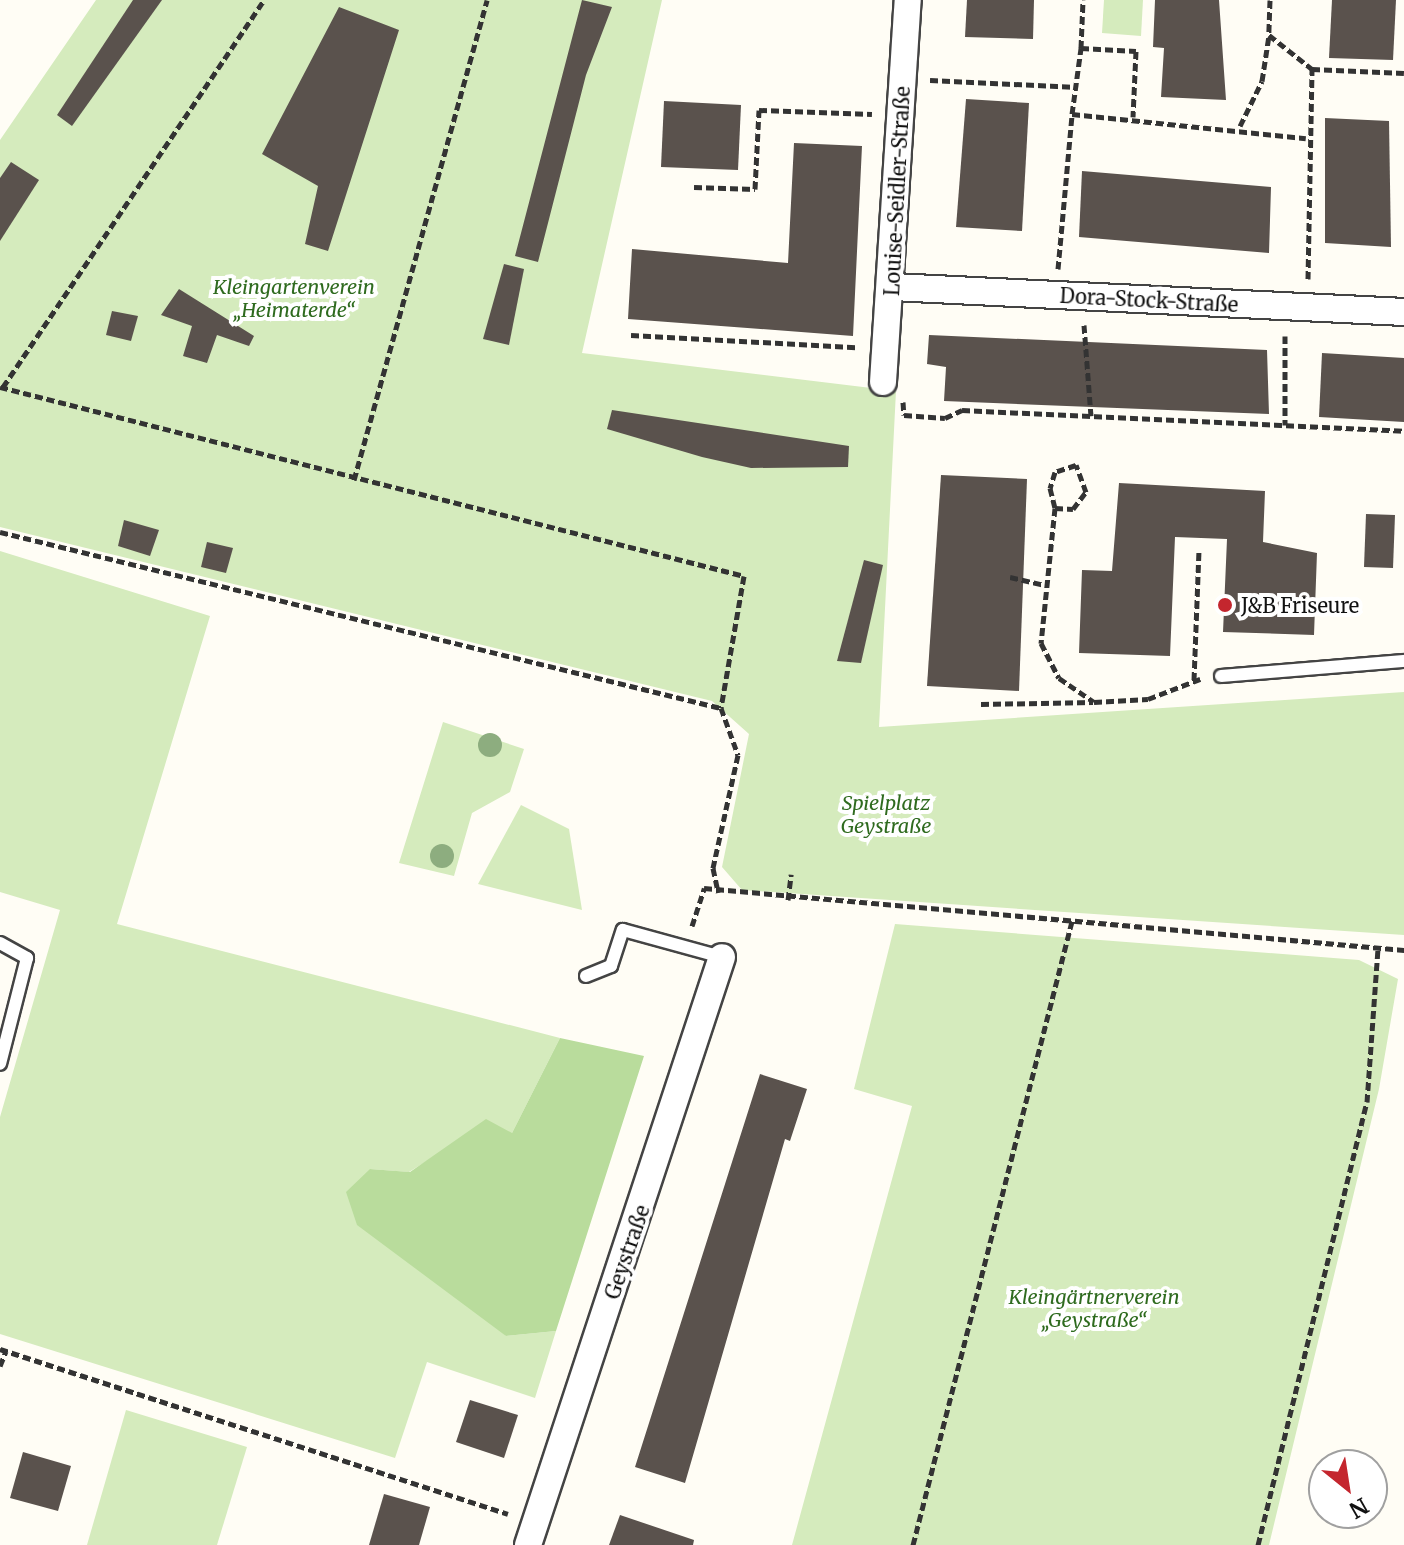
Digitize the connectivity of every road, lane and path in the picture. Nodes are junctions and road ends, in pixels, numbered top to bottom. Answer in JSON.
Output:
{"nodes":[{"id":1,"x":264,"y":0,"type":"edge"},
{"id":2,"x":487,"y":0,"type":"edge"},
{"id":3,"x":908,"y":0,"type":"edge"},
{"id":4,"x":1083,"y":0,"type":"edge"},
{"id":5,"x":1270,"y":0,"type":"edge"},
{"id":6,"x":1269,"y":35,"type":"junction"},
{"id":7,"x":1081,"y":48,"type":"junction"},
{"id":8,"x":1312,"y":69,"type":"junction"},
{"id":9,"x":1404,"y":73,"type":"edge"},
{"id":10,"x":903,"y":79,"type":"junction"},
{"id":11,"x":1077,"y":87,"type":"junction"},
{"id":12,"x":1072,"y":114,"type":"junction"},
{"id":13,"x":901,"y":115,"type":"junction"},
{"id":14,"x":1133,"y":117,"type":"junction"},
{"id":15,"x":1240,"y":126,"type":"junction"},
{"id":16,"x":1306,"y":138,"type":"junction"},
{"id":17,"x":694,"y":187,"type":"dead end"},
{"id":18,"x":893,"y":287,"type":"junction"},
{"id":19,"x":1069,"y":295,"type":"junction"},
{"id":20,"x":1297,"y":308,"type":"junction"},
{"id":21,"x":1404,"y":312,"type":"edge"},
{"id":22,"x":631,"y":335,"type":"dead end"},
{"id":23,"x":889,"y":349,"type":"junction"},
{"id":24,"x":883,"y":382,"type":"joint"},
{"id":25,"x":2,"y":387,"type":"edge"},
{"id":26,"x":1091,"y":416,"type":"junction"},
{"id":27,"x":1285,"y":425,"type":"junction"},
{"id":28,"x":1404,"y":431,"type":"edge"},
{"id":29,"x":354,"y":480,"type":"junction"},
{"id":30,"x":1055,"y":508,"type":"junction"},
{"id":31,"x":0,"y":532,"type":"edge"},
{"id":32,"x":1199,"y":551,"type":"dead end"},
{"id":33,"x":1010,"y":577,"type":"dead end"},
{"id":34,"x":1044,"y":585,"type":"junction"},
{"id":35,"x":1404,"y":661,"type":"edge"},
{"id":36,"x":1221,"y":676,"type":"joint"},
{"id":37,"x":1194,"y":680,"type":"junction"},
{"id":38,"x":1094,"y":702,"type":"junction"},
{"id":39,"x":981,"y":704,"type":"dead end"},
{"id":40,"x":721,"y":708,"type":"junction"},
{"id":41,"x":791,"y":874,"type":"dead end"},
{"id":42,"x":718,"y":892,"type":"junction"},
{"id":43,"x":788,"y":900,"type":"junction"},
{"id":44,"x":1072,"y":921,"type":"junction"},
{"id":45,"x":0,"y":943,"type":"edge"},
{"id":46,"x":686,"y":948,"type":"junction"},
{"id":47,"x":1378,"y":948,"type":"junction"},
{"id":48,"x":1404,"y":950,"type":"edge"},
{"id":49,"x":722,"y":957,"type":"joint"},
{"id":50,"x":586,"y":976,"type":"dead end"},
{"id":51,"x":0,"y":1064,"type":"edge"},
{"id":52,"x":3,"y":1350,"type":"edge"},
{"id":53,"x":0,"y":1366,"type":"edge"},
{"id":54,"x":532,"y":1534,"type":"edge"},
{"id":55,"x":913,"y":1545,"type":"edge"},
{"id":56,"x":1258,"y":1545,"type":"edge"}],
"edges":[{"from":1,"to":25,"type":"path"},
{"from":2,"to":29,"type":"path"},
{"from":3,"to":10,"type":"street","name":"Louise-Seidler-Straße"},
{"from":4,"to":7,"type":"path"},
{"from":5,"to":6,"type":"path"},
{"from":6,"to":8,"type":"path"},
{"from":6,"to":15,"type":"path"},
{"from":7,"to":11,"type":"path"},
{"from":7,"to":14,"type":"path"},
{"from":8,"to":9,"type":"path"},
{"from":8,"to":16,"type":"path"},
{"from":10,"to":11,"type":"path"},
{"from":10,"to":13,"type":"street","name":"Louise-Seidler-Straße"},
{"from":11,"to":12,"type":"path"},
{"from":12,"to":14,"type":"path"},
{"from":12,"to":19,"type":"path"},
{"from":13,"to":17,"type":"path"},
{"from":13,"to":18,"type":"street","name":"Louise-Seidler-Straße"},
{"from":14,"to":15,"type":"path"},
{"from":15,"to":16,"type":"path"},
{"from":16,"to":20,"type":"path"},
{"from":18,"to":19,"type":"street","name":"Dora-Stock-Straße"},
{"from":18,"to":23,"type":"street","name":"Louise-Seidler-Straße"},
{"from":19,"to":20,"type":"street","name":"Dora-Stock-Straße"},
{"from":19,"to":26,"type":"path"},
{"from":20,"to":21,"type":"street","name":"Dora-Stock-Straße"},
{"from":20,"to":27,"type":"path"},
{"from":22,"to":23,"type":"path"},
{"from":23,"to":24,"type":"street","name":"Louise-Seidler-Straße"},
{"from":24,"to":26,"type":"path"},
{"from":25,"to":29,"type":"path"},
{"from":26,"to":27,"type":"path"},
{"from":27,"to":28,"type":"path"},
{"from":29,"to":40,"type":"path"},
{"from":30,"to":30,"type":"path"},
{"from":30,"to":34,"type":"path"},
{"from":31,"to":40,"type":"path"},
{"from":32,"to":37,"type":"path"},
{"from":33,"to":34,"type":"path"},
{"from":34,"to":38,"type":"path"},
{"from":35,"to":36,"type":"lane"},
{"from":36,"to":37,"type":"path"},
{"from":37,"to":38,"type":"path"},
{"from":38,"to":39,"type":"path"},
{"from":40,"to":42,"type":"path"},
{"from":41,"to":43,"type":"path"},
{"from":42,"to":43,"type":"path"},
{"from":42,"to":46,"type":"path"},
{"from":43,"to":44,"type":"path"},
{"from":44,"to":47,"type":"path"},
{"from":44,"to":55,"type":"path"},
{"from":45,"to":51,"type":"lane"},
{"from":46,"to":49,"type":"lane"},
{"from":46,"to":50,"type":"lane"},
{"from":47,"to":48,"type":"path"},
{"from":47,"to":56,"type":"path"},
{"from":49,"to":54,"type":"street","name":"Geystraße"},
{"from":52,"to":53,"type":"path"},
{"from":52,"to":54,"type":"path"}]}
